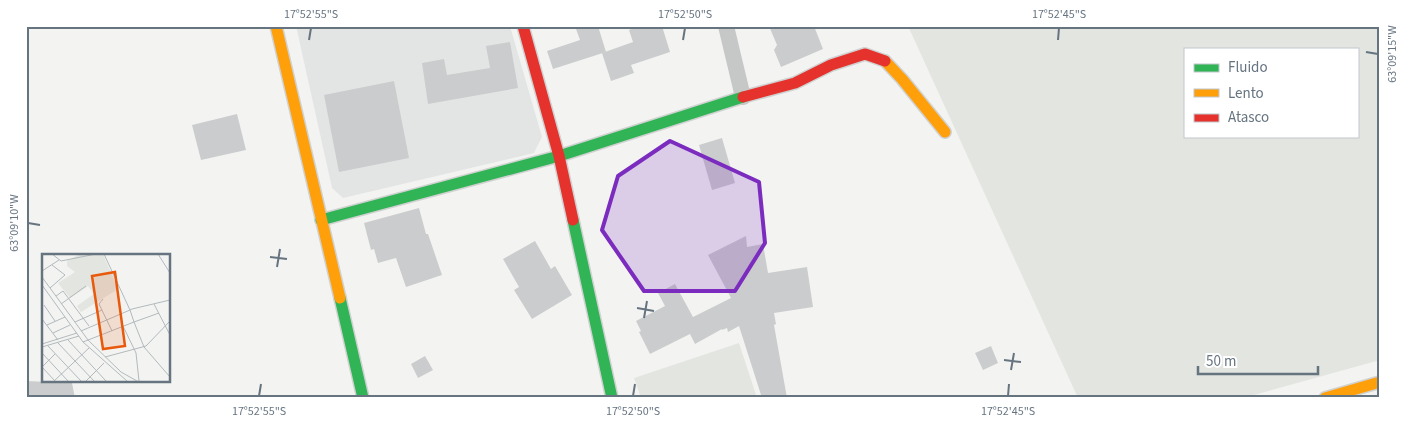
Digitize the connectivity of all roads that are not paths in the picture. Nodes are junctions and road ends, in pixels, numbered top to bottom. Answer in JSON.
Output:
{"nodes":[{"id":1,"x":276,"y":26,"type":"edge"},
{"id":2,"x":523,"y":26,"type":"edge"},
{"id":3,"x":726,"y":26,"type":"edge"},
{"id":4,"x":743,"y":98,"type":"junction"},
{"id":5,"x":945,"y":132,"type":"dead end"},
{"id":6,"x":559,"y":156,"type":"junction"},
{"id":7,"x":321,"y":220,"type":"junction"},
{"id":8,"x":1380,"y":382,"type":"edge"},
{"id":9,"x":612,"y":394,"type":"edge"},
{"id":10,"x":363,"y":398,"type":"edge"},
{"id":11,"x":1325,"y":398,"type":"edge"}],
"edges":[{"from":1,"to":7,"type":"street"},
{"from":2,"to":6,"type":"street"},
{"from":3,"to":4,"type":"street"},
{"from":4,"to":5,"type":"street"},
{"from":4,"to":6,"type":"street"},
{"from":6,"to":7,"type":"street"},
{"from":6,"to":9,"type":"street"},
{"from":7,"to":10,"type":"street"},
{"from":8,"to":11,"type":"street"}]}
